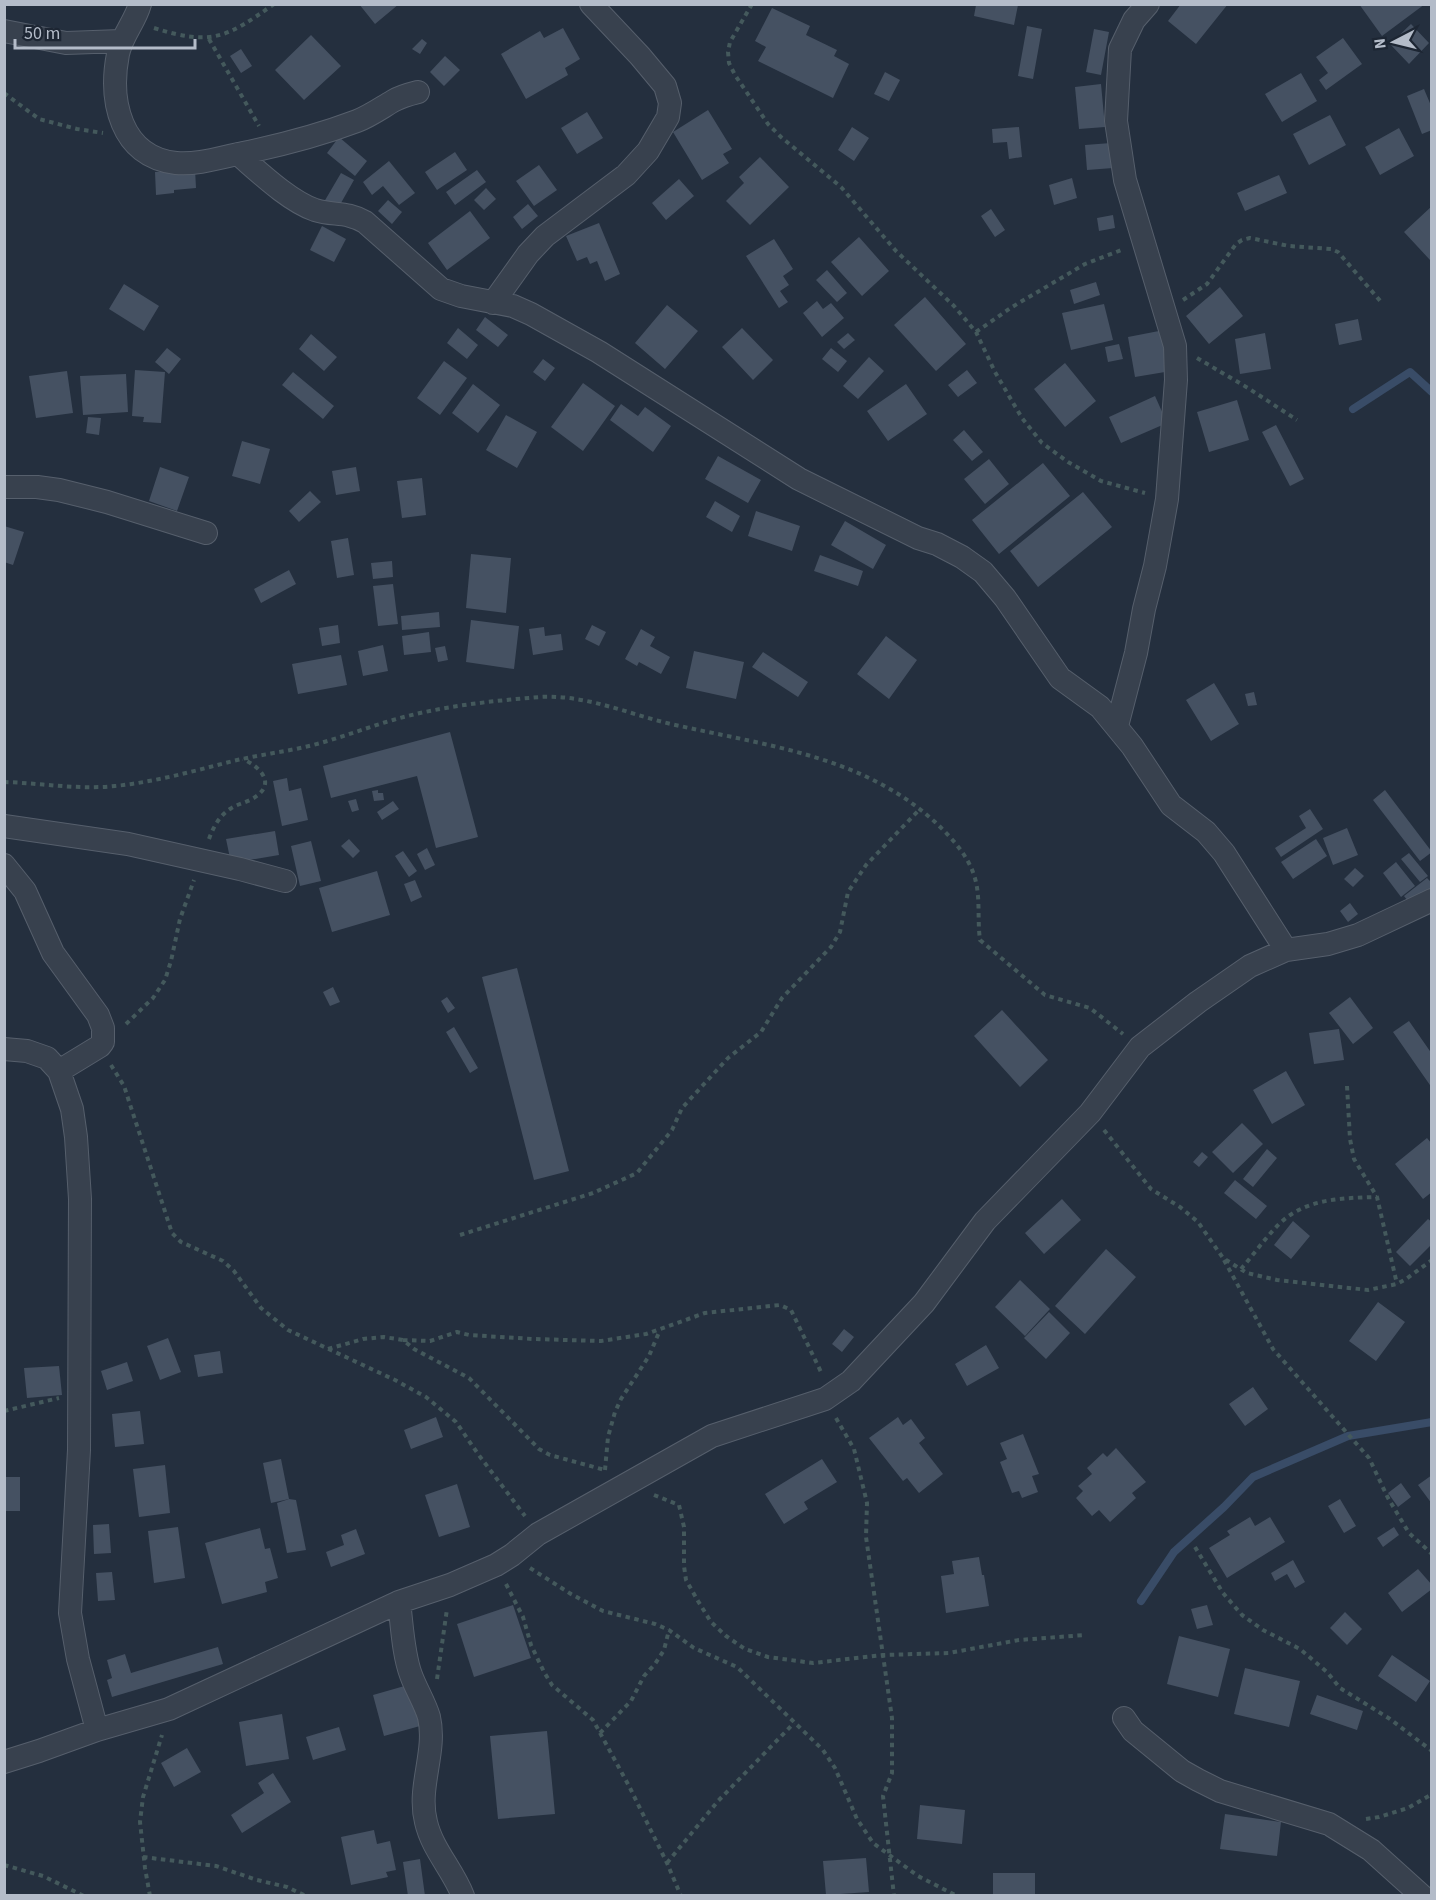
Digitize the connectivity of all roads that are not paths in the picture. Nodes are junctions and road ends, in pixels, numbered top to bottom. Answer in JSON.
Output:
{"nodes":[{"id":1,"x":591,"y":4,"type":"edge"},
{"id":2,"x":1148,"y":4,"type":"edge"},
{"id":3,"x":137,"y":13,"type":"edge"},
{"id":4,"x":4,"y":31,"type":"edge"},
{"id":5,"x":121,"y":40,"type":"junction"},
{"id":6,"x":418,"y":92,"type":"dead end"},
{"id":7,"x":238,"y":154,"type":"junction"},
{"id":8,"x":493,"y":303,"type":"junction"},
{"id":9,"x":4,"y":488,"type":"edge"},
{"id":10,"x":206,"y":532,"type":"dead end"},
{"id":11,"x":1117,"y":726,"type":"junction"},
{"id":12,"x":4,"y":826,"type":"edge"},
{"id":13,"x":4,"y":865,"type":"edge"},
{"id":14,"x":285,"y":881,"type":"dead end"},
{"id":15,"x":1431,"y":900,"type":"edge"},
{"id":16,"x":1286,"y":950,"type":"junction"},
{"id":17,"x":4,"y":1049,"type":"edge"},
{"id":18,"x":59,"y":1071,"type":"junction"},
{"id":19,"x":399,"y":1602,"type":"junction"},
{"id":20,"x":1124,"y":1719,"type":"dead end"},
{"id":21,"x":97,"y":1730,"type":"junction"},
{"id":22,"x":4,"y":1762,"type":"edge"},
{"id":23,"x":463,"y":1896,"type":"edge"},
{"id":24,"x":1422,"y":1896,"type":"edge"}],
"edges":[{"from":1,"to":8,"type":"street"},
{"from":2,"to":11,"type":"street"},
{"from":3,"to":5,"type":"street"},
{"from":4,"to":5,"type":"street"},
{"from":5,"to":7,"type":"street"},
{"from":6,"to":7,"type":"street"},
{"from":7,"to":8,"type":"street"},
{"from":8,"to":11,"type":"street"},
{"from":9,"to":10,"type":"street"},
{"from":11,"to":16,"type":"street"},
{"from":12,"to":14,"type":"street"},
{"from":13,"to":18,"type":"street"},
{"from":15,"to":16,"type":"street"},
{"from":16,"to":19,"type":"street"},
{"from":17,"to":18,"type":"street"},
{"from":18,"to":21,"type":"street"},
{"from":19,"to":21,"type":"street"},
{"from":19,"to":23,"type":"street"},
{"from":20,"to":24,"type":"street"},
{"from":21,"to":22,"type":"street"}]}
